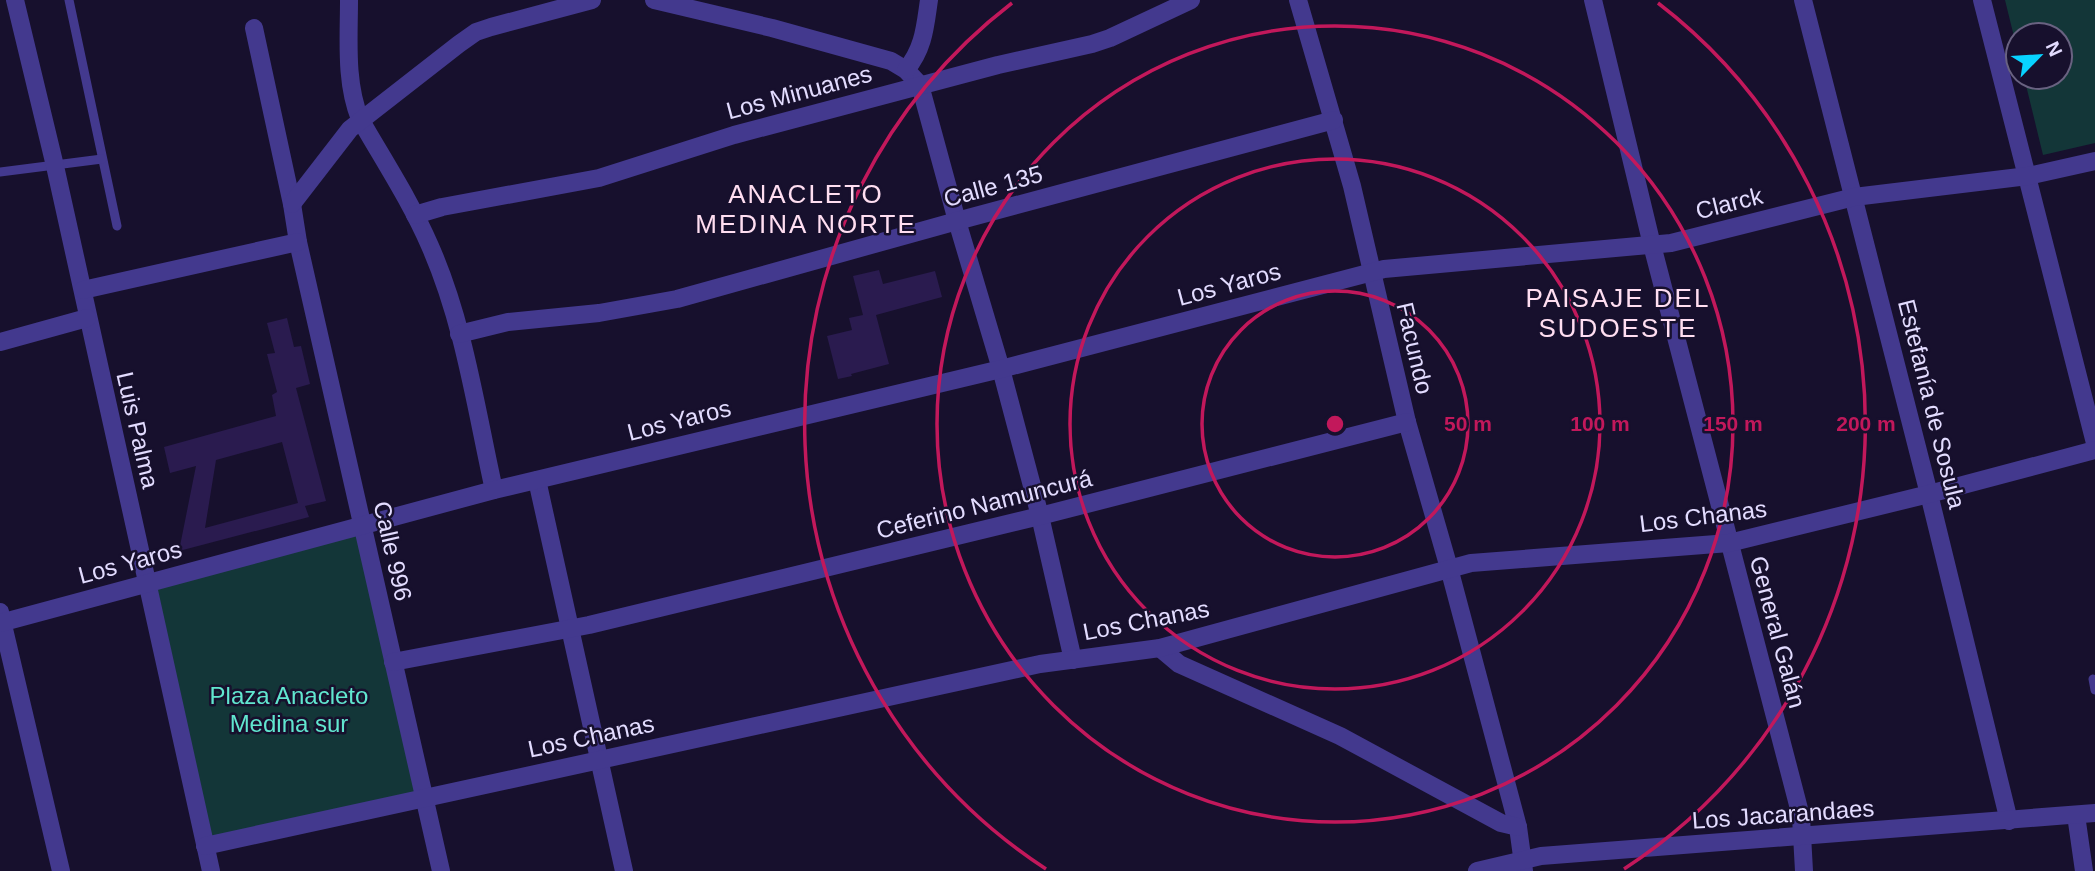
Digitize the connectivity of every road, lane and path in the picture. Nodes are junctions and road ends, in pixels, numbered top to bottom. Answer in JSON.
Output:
{"nodes":[{"id":1,"x":15,"y":0,"type":"edge"},
{"id":2,"x":69,"y":0,"type":"edge"},
{"id":3,"x":349,"y":0,"type":"edge"},
{"id":4,"x":593,"y":0,"type":"edge"},
{"id":5,"x":654,"y":0,"type":"edge"},
{"id":6,"x":929,"y":0,"type":"edge"},
{"id":7,"x":1191,"y":0,"type":"edge"},
{"id":8,"x":1298,"y":0,"type":"edge"},
{"id":9,"x":1593,"y":0,"type":"edge"},
{"id":10,"x":1803,"y":0,"type":"edge"},
{"id":11,"x":1982,"y":0,"type":"edge"},
{"id":12,"x":254,"y":28,"type":"dead end"},
{"id":13,"x":906,"y":70,"type":"junction"},
{"id":14,"x":920,"y":85,"type":"junction"},
{"id":15,"x":360,"y":119,"type":"junction"},
{"id":16,"x":1334,"y":120,"type":"junction"},
{"id":17,"x":102,"y":159,"type":"junction"},
{"id":18,"x":2095,"y":161,"type":"edge"},
{"id":19,"x":55,"y":166,"type":"junction"},
{"id":20,"x":0,"y":172,"type":"edge"},
{"id":21,"x":2028,"y":176,"type":"junction"},
{"id":22,"x":1854,"y":197,"type":"junction"},
{"id":23,"x":292,"y":204,"type":"junction"},
{"id":24,"x":415,"y":215,"type":"junction"},
{"id":25,"x":957,"y":221,"type":"junction"},
{"id":26,"x":117,"y":226,"type":"dead end"},
{"id":27,"x":298,"y":242,"type":"junction"},
{"id":28,"x":1652,"y":245,"type":"junction"},
{"id":29,"x":1372,"y":272,"type":"junction"},
{"id":30,"x":83,"y":290,"type":"junction"},
{"id":31,"x":88,"y":318,"type":"junction"},
{"id":32,"x":459,"y":334,"type":"junction"},
{"id":33,"x":0,"y":342,"type":"edge"},
{"id":34,"x":1002,"y":369,"type":"junction"},
{"id":35,"x":1407,"y":422,"type":"junction"},
{"id":36,"x":2095,"y":443,"type":"edge"},
{"id":37,"x":2095,"y":450,"type":"edge"},
{"id":38,"x":537,"y":480,"type":"junction"},
{"id":39,"x":495,"y":490,"type":"junction"},
{"id":40,"x":1929,"y":494,"type":"junction"},
{"id":41,"x":1040,"y":516,"type":"junction"},
{"id":42,"x":362,"y":524,"type":"junction"},
{"id":43,"x":1729,"y":542,"type":"junction"},
{"id":44,"x":1449,"y":568,"type":"junction"},
{"id":45,"x":147,"y":583,"type":"junction"},
{"id":46,"x":1,"y":619,"type":"edge"},
{"id":47,"x":571,"y":629,"type":"junction"},
{"id":48,"x":1160,"y":648,"type":"junction"},
{"id":49,"x":1073,"y":660,"type":"junction"},
{"id":50,"x":393,"y":662,"type":"junction"},
{"id":51,"x":2092,"y":679,"type":"dead end"},
{"id":52,"x":2095,"y":690,"type":"edge"},
{"id":53,"x":599,"y":759,"type":"junction"},
{"id":54,"x":424,"y":798,"type":"junction"},
{"id":55,"x":2095,"y":813,"type":"edge"},
{"id":56,"x":2076,"y":814,"type":"junction"},
{"id":57,"x":2009,"y":821,"type":"junction"},
{"id":58,"x":1518,"y":827,"type":"junction"},
{"id":59,"x":1802,"y":837,"type":"junction"},
{"id":60,"x":205,"y":846,"type":"junction"},
{"id":61,"x":1524,"y":865,"type":"edge"},
{"id":62,"x":61,"y":871,"type":"edge"},
{"id":63,"x":211,"y":871,"type":"edge"},
{"id":64,"x":441,"y":871,"type":"edge"},
{"id":65,"x":624,"y":871,"type":"edge"},
{"id":66,"x":1476,"y":871,"type":"edge"},
{"id":67,"x":1804,"y":871,"type":"edge"},
{"id":68,"x":2084,"y":871,"type":"edge"}],
"edges":[{"from":1,"to":19,"type":"street","name":"Luis Palma"},
{"from":2,"to":17,"type":"lane"},
{"from":3,"to":15,"type":"street"},
{"from":4,"to":15,"type":"street"},
{"from":5,"to":13,"type":"street"},
{"from":6,"to":13,"type":"street"},
{"from":7,"to":14,"type":"street","name":"Los Minuanes"},
{"from":8,"to":16,"type":"street","name":"Facundo"},
{"from":9,"to":28,"type":"street","name":"General Galán"},
{"from":10,"to":22,"type":"street","name":"Estefanía de Sosula"},
{"from":11,"to":21,"type":"street"},
{"from":12,"to":23,"type":"street","name":"Calle 996"},
{"from":13,"to":14,"type":"street"},
{"from":14,"to":24,"type":"street","name":"Los Minuanes"},
{"from":14,"to":25,"type":"street"},
{"from":15,"to":23,"type":"street"},
{"from":15,"to":24,"type":"street"},
{"from":16,"to":25,"type":"street","name":"Calle 135"},
{"from":16,"to":29,"type":"street","name":"Facundo"},
{"from":17,"to":19,"type":"lane"},
{"from":17,"to":26,"type":"lane"},
{"from":18,"to":21,"type":"street","name":"Clarck"},
{"from":19,"to":20,"type":"lane"},
{"from":19,"to":30,"type":"street","name":"Luis Palma"},
{"from":21,"to":22,"type":"street","name":"Clarck"},
{"from":21,"to":36,"type":"street"},
{"from":22,"to":28,"type":"street","name":"Clarck"},
{"from":22,"to":40,"type":"street","name":"Estefanía de Sosula"},
{"from":23,"to":27,"type":"street","name":"Calle 996"},
{"from":24,"to":32,"type":"street"},
{"from":25,"to":32,"type":"street","name":"Calle 135"},
{"from":25,"to":34,"type":"street"},
{"from":27,"to":30,"type":"street"},
{"from":27,"to":42,"type":"street","name":"Calle 996"},
{"from":28,"to":29,"type":"street","name":"Clarck"},
{"from":28,"to":43,"type":"street","name":"General Galán"},
{"from":29,"to":34,"type":"street","name":"Los Yaros"},
{"from":29,"to":35,"type":"street","name":"Facundo"},
{"from":30,"to":31,"type":"street","name":"Luis Palma"},
{"from":31,"to":33,"type":"street"},
{"from":31,"to":45,"type":"street","name":"Luis Palma"},
{"from":32,"to":39,"type":"street"},
{"from":34,"to":38,"type":"street","name":"Los Yaros"},
{"from":34,"to":41,"type":"street"},
{"from":35,"to":41,"type":"street","name":"Ceferino Namuncurá"},
{"from":35,"to":44,"type":"street","name":"Facundo"},
{"from":37,"to":40,"type":"street","name":"Los Chanas"},
{"from":38,"to":39,"type":"street","name":"Los Yaros"},
{"from":38,"to":47,"type":"street"},
{"from":39,"to":42,"type":"street","name":"Los Yaros"},
{"from":40,"to":43,"type":"street","name":"Los Chanas"},
{"from":40,"to":57,"type":"street","name":"Estefanía de Sosula"},
{"from":41,"to":47,"type":"street","name":"Ceferino Namuncurá"},
{"from":41,"to":49,"type":"street"},
{"from":42,"to":45,"type":"street","name":"Los Yaros"},
{"from":42,"to":50,"type":"street","name":"Calle 996"},
{"from":43,"to":44,"type":"street","name":"Los Chanas"},
{"from":43,"to":59,"type":"street","name":"General Galán"},
{"from":44,"to":48,"type":"street","name":"Los Chanas"},
{"from":44,"to":58,"type":"street","name":"Facundo"},
{"from":45,"to":46,"type":"street","name":"Los Yaros"},
{"from":45,"to":60,"type":"street","name":"Luis Palma"},
{"from":46,"to":62,"type":"street"},
{"from":47,"to":50,"type":"street","name":"Ceferino Namuncurá"},
{"from":47,"to":53,"type":"street"},
{"from":48,"to":49,"type":"street","name":"Los Chanas"},
{"from":48,"to":58,"type":"street"},
{"from":49,"to":53,"type":"street","name":"Los Chanas"},
{"from":50,"to":54,"type":"street","name":"Calle 996"},
{"from":51,"to":52,"type":"lane"},
{"from":53,"to":54,"type":"street","name":"Los Chanas"},
{"from":53,"to":65,"type":"street"},
{"from":54,"to":60,"type":"street","name":"Los Chanas"},
{"from":54,"to":64,"type":"street","name":"Calle 996"},
{"from":55,"to":56,"type":"street","name":"Los Jacarandaes"},
{"from":56,"to":57,"type":"street","name":"Los Jacarandaes"},
{"from":56,"to":68,"type":"street"},
{"from":57,"to":59,"type":"street","name":"Los Jacarandaes"},
{"from":58,"to":61,"type":"street","name":"Facundo"},
{"from":59,"to":61,"type":"street","name":"Los Jacarandaes"},
{"from":59,"to":67,"type":"street","name":"General Galán"},
{"from":60,"to":63,"type":"street","name":"Luis Palma"},
{"from":61,"to":66,"type":"street","name":"Los Jacarandaes"}]}
